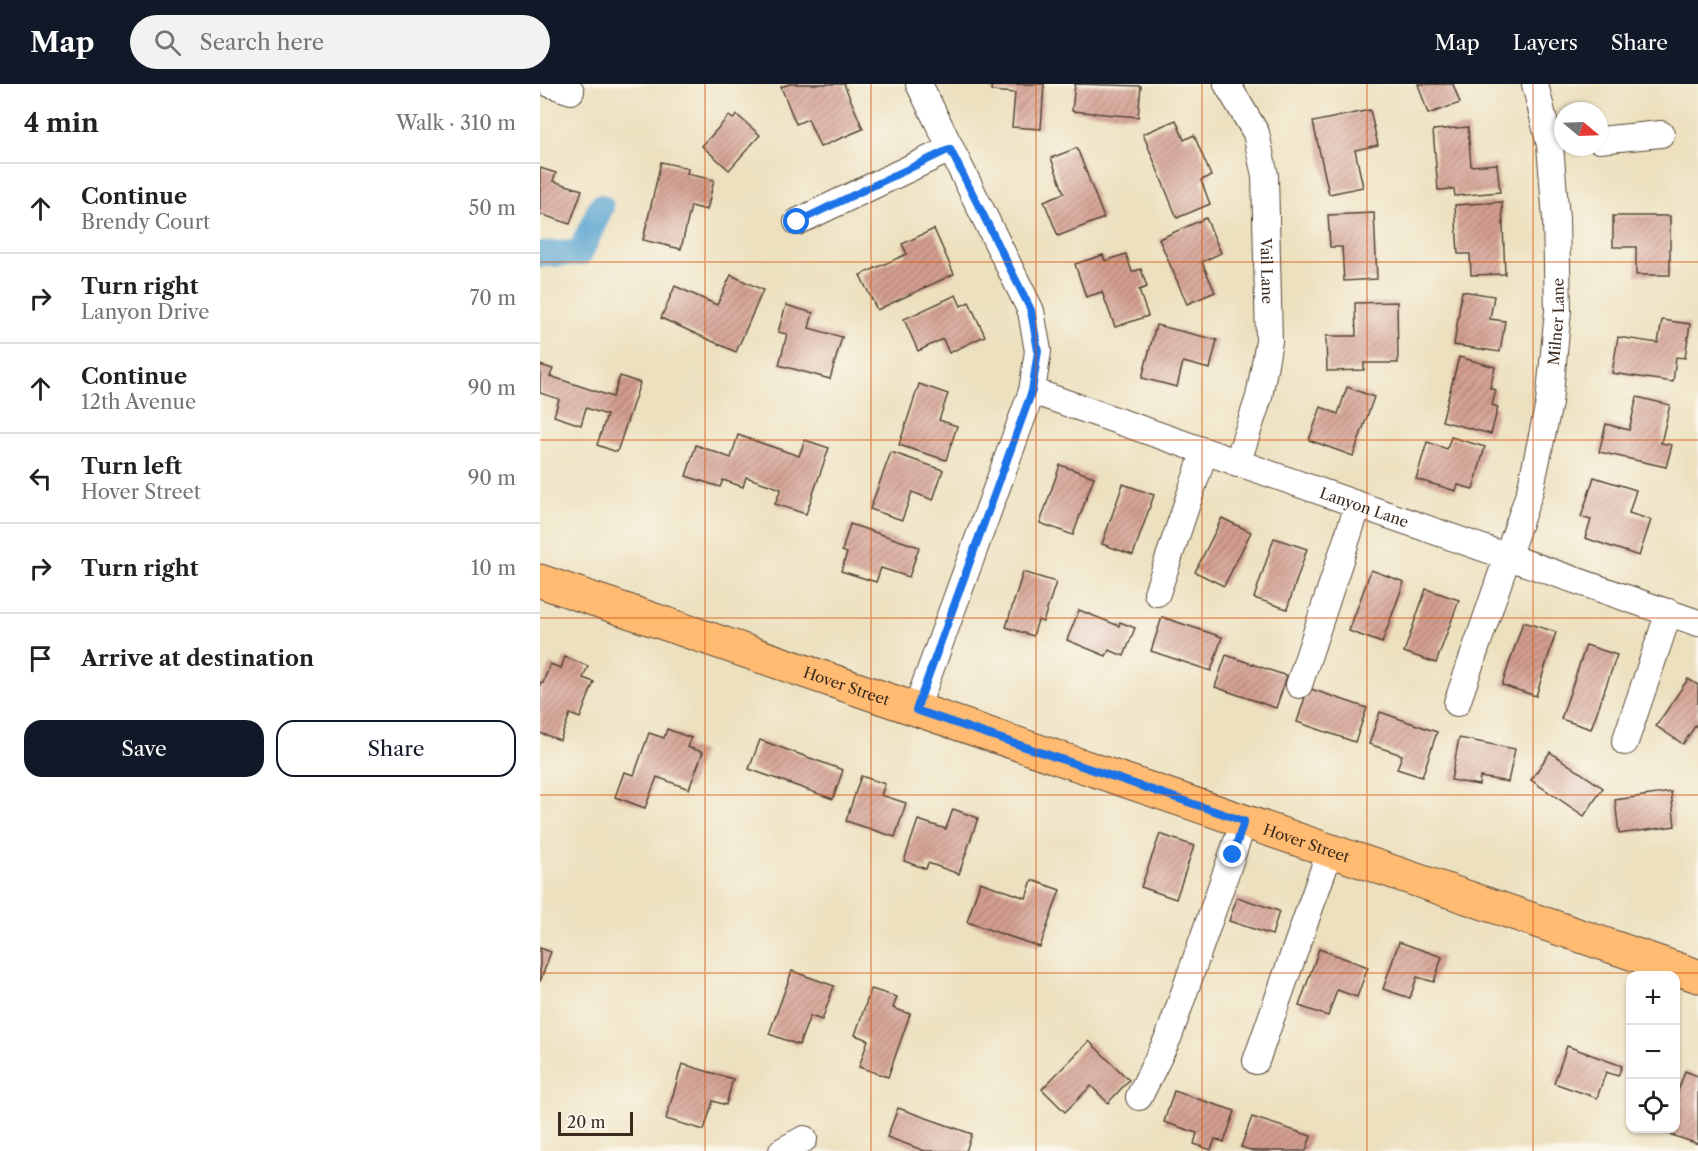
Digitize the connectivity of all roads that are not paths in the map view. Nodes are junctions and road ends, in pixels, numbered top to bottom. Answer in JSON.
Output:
{"nodes":[{"id":1,"x":920,"y":84,"type":"edge"},
{"id":2,"x":1227,"y":84,"type":"edge"},
{"id":3,"x":1535,"y":84,"type":"edge"},
{"id":4,"x":1661,"y":134,"type":"dead end"},
{"id":5,"x":1554,"y":136,"type":"edge"},
{"id":6,"x":1608,"y":139,"type":"edge"},
{"id":7,"x":950,"y":149,"type":"junction"},
{"id":8,"x":1557,"y":156,"type":"edge"},
{"id":9,"x":797,"y":222,"type":"dead end"},
{"id":10,"x":1032,"y":391,"type":"junction"},
{"id":11,"x":1204,"y":453,"type":"junction"},
{"id":12,"x":1237,"y":464,"type":"junction"},
{"id":13,"x":1358,"y":505,"type":"junction"},
{"id":14,"x":1509,"y":556,"type":"junction"},
{"id":15,"x":540,"y":581,"type":"edge"},
{"id":16,"x":1157,"y":593,"type":"dead end"},
{"id":17,"x":1669,"y":612,"type":"junction"},
{"id":18,"x":1698,"y":623,"type":"edge"},
{"id":19,"x":1299,"y":685,"type":"dead end"},
{"id":20,"x":1457,"y":703,"type":"dead end"},
{"id":21,"x":916,"y":710,"type":"junction"},
{"id":22,"x":1625,"y":742,"type":"dead end"},
{"id":23,"x":1244,"y":821,"type":"junction"},
{"id":24,"x":1330,"y":851,"type":"junction"},
{"id":25,"x":1698,"y":976,"type":"edge"},
{"id":26,"x":1256,"y":1061,"type":"dead end"},
{"id":27,"x":1139,"y":1097,"type":"dead end"}],
"edges":[{"from":1,"to":7,"type":"street"},
{"from":2,"to":12,"type":"street","name":"Vail Lane"},
{"from":3,"to":5,"type":"street","name":"Milner Lane"},
{"from":4,"to":6,"type":"street"},
{"from":7,"to":9,"type":"street"},
{"from":7,"to":10,"type":"street"},
{"from":8,"to":14,"type":"street","name":"Milner Lane"},
{"from":10,"to":11,"type":"street","name":"Lanyon Lane"},
{"from":10,"to":21,"type":"street"},
{"from":11,"to":12,"type":"street","name":"Lanyon Lane"},
{"from":11,"to":16,"type":"street"},
{"from":12,"to":13,"type":"street","name":"Lanyon Lane"},
{"from":13,"to":14,"type":"street","name":"Lanyon Lane"},
{"from":13,"to":19,"type":"street"},
{"from":14,"to":17,"type":"street","name":"Lanyon Lane"},
{"from":14,"to":20,"type":"street","name":"Milner Lane"},
{"from":15,"to":21,"type":"main road","name":"Hover Street"},
{"from":17,"to":18,"type":"street","name":"Lanyon Lane"},
{"from":17,"to":22,"type":"street"},
{"from":21,"to":23,"type":"main road","name":"Hover Street"},
{"from":23,"to":24,"type":"main road","name":"Hover Street"},
{"from":23,"to":27,"type":"street"},
{"from":24,"to":25,"type":"main road","name":"Hover Street"},
{"from":24,"to":26,"type":"street"}]}
